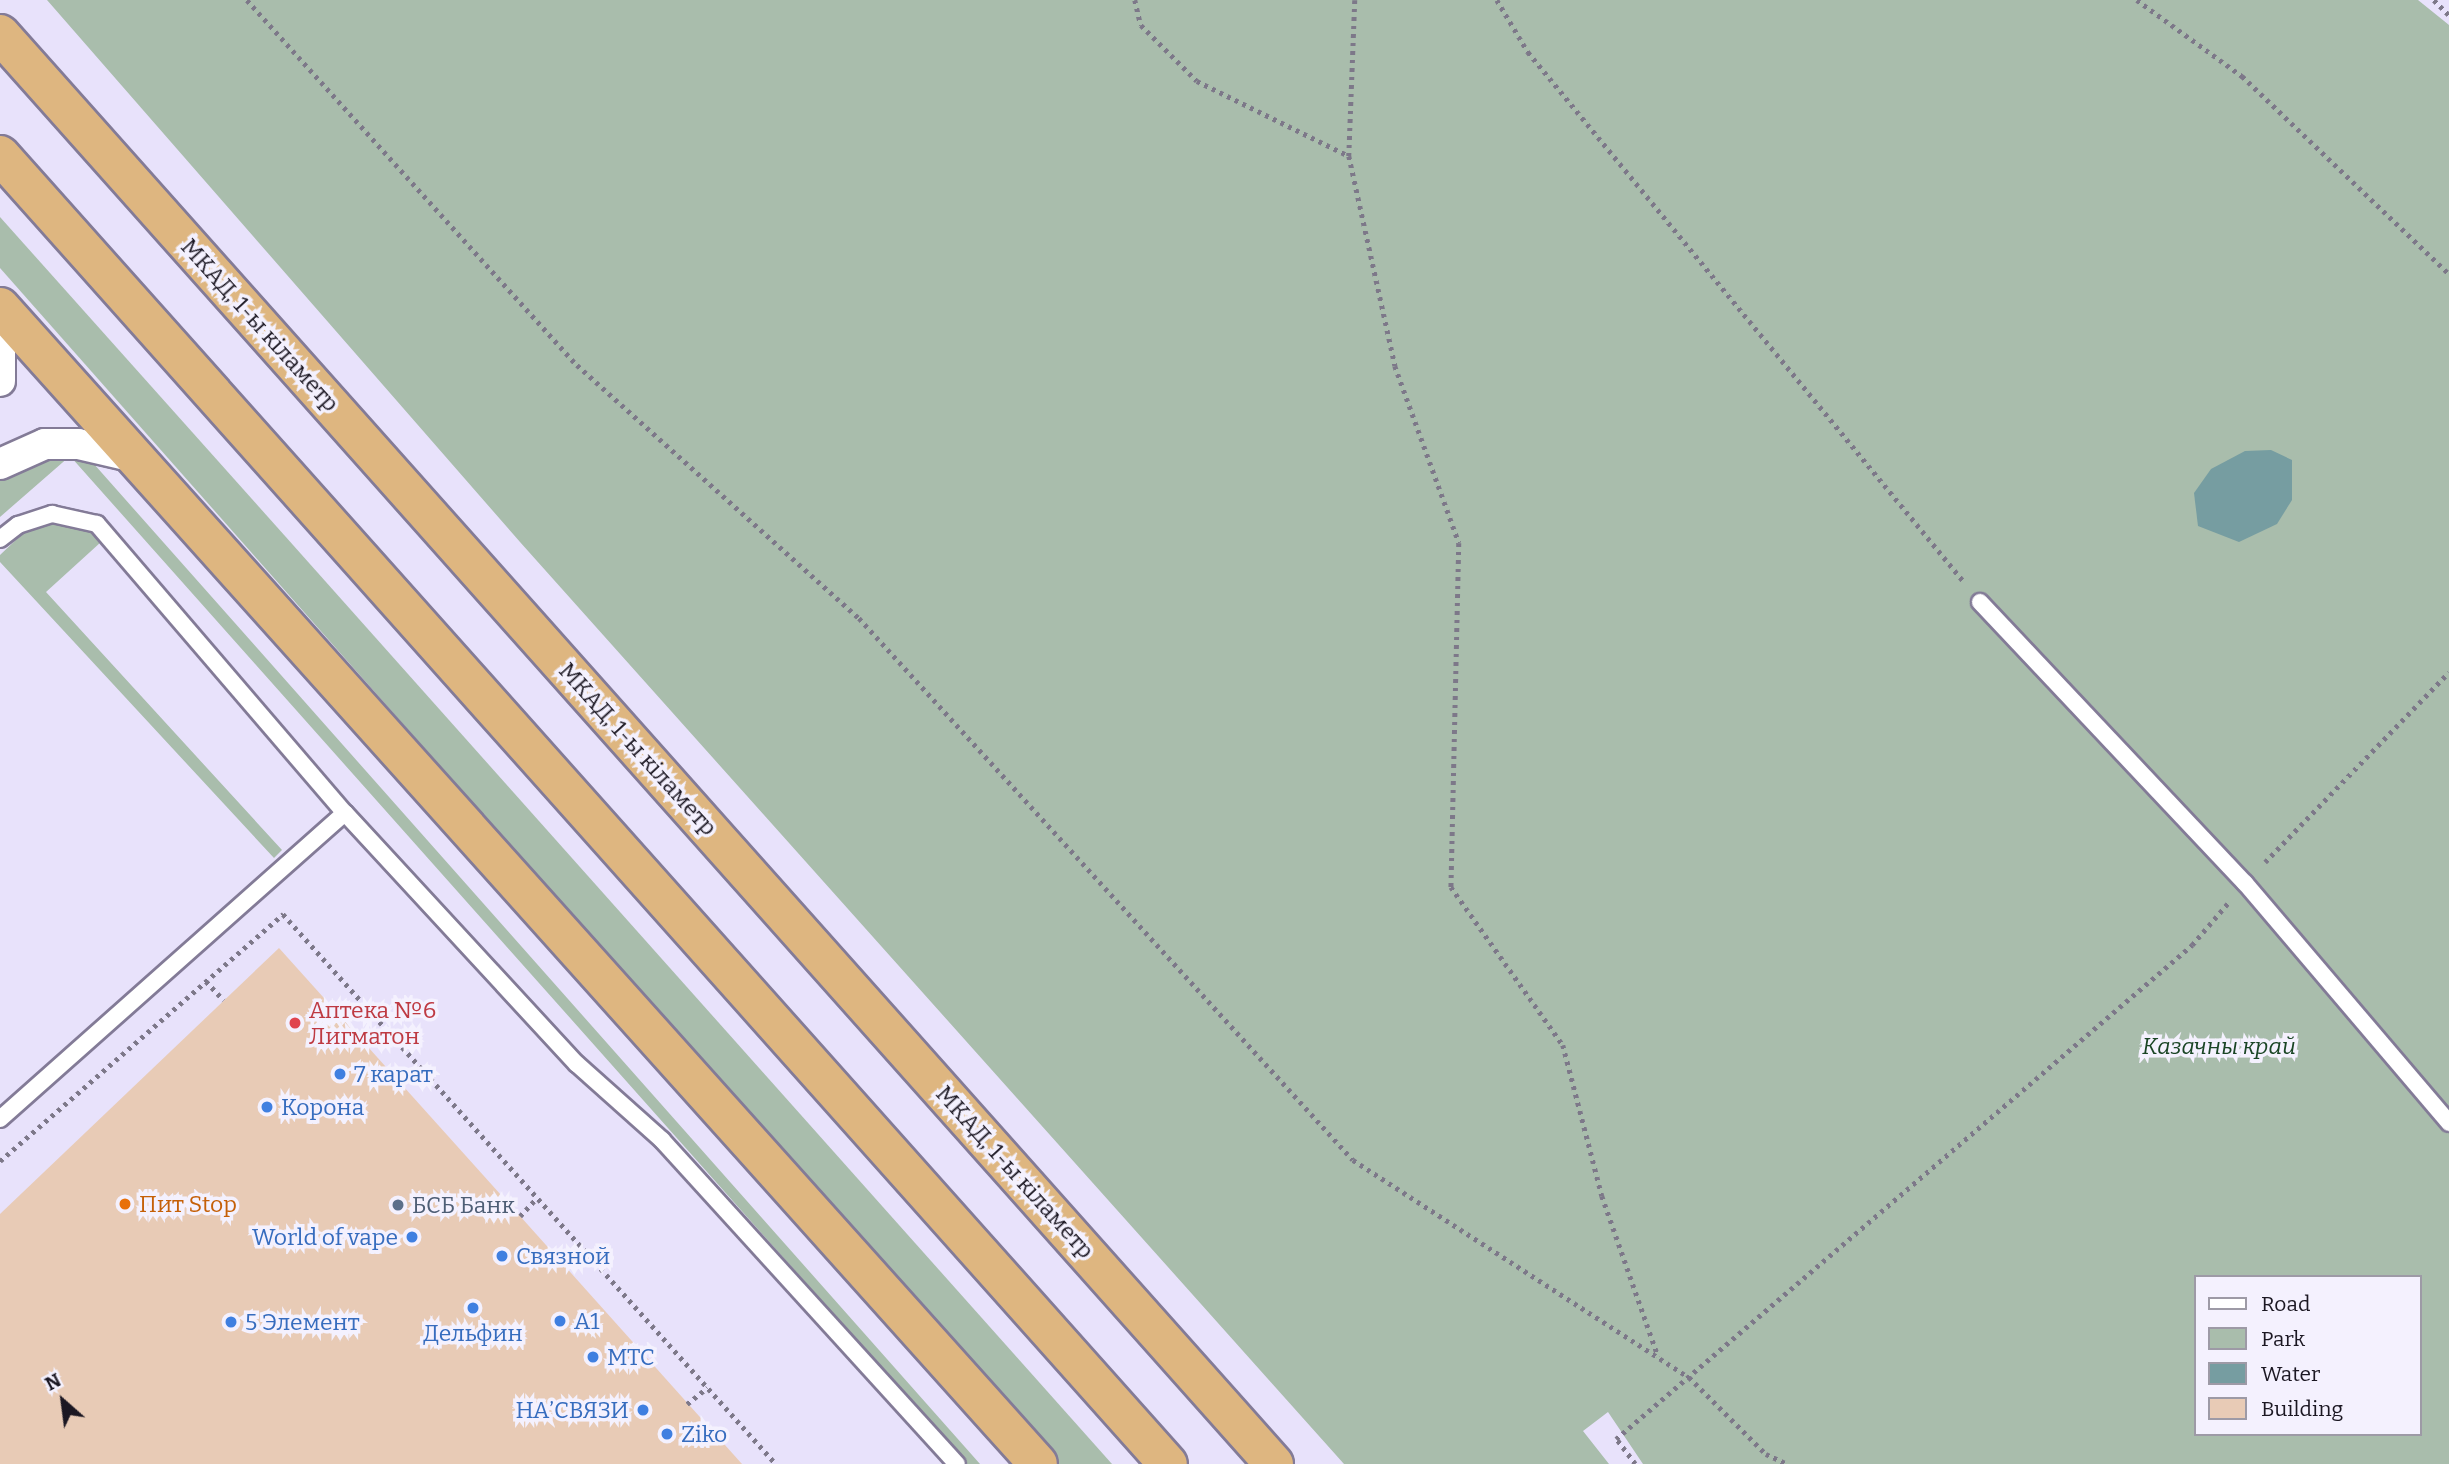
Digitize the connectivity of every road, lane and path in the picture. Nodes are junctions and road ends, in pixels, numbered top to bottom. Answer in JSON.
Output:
{"nodes":[{"id":1,"x":247,"y":0,"type":"edge"},
{"id":2,"x":1135,"y":0,"type":"edge"},
{"id":3,"x":1355,"y":0,"type":"edge"},
{"id":4,"x":1497,"y":0,"type":"edge"},
{"id":5,"x":2137,"y":0,"type":"edge"},
{"id":6,"x":2434,"y":0,"type":"edge"},
{"id":7,"x":2449,"y":15,"type":"edge"},
{"id":8,"x":0,"y":34,"type":"edge"},
{"id":9,"x":0,"y":155,"type":"edge"},
{"id":10,"x":1349,"y":156,"type":"junction"},
{"id":11,"x":2449,"y":274,"type":"edge"},
{"id":12,"x":0,"y":307,"type":"edge"},
{"id":13,"x":0,"y":340,"type":"edge"},
{"id":14,"x":0,"y":381,"type":"edge"},
{"id":15,"x":130,"y":456,"type":"junction"},
{"id":16,"x":0,"y":464,"type":"edge"},
{"id":17,"x":0,"y":539,"type":"edge"},
{"id":18,"x":1980,"y":601,"type":"joint"},
{"id":19,"x":2449,"y":672,"type":"edge"},
{"id":20,"x":345,"y":813,"type":"junction"},
{"id":21,"x":2245,"y":883,"type":"junction"},
{"id":22,"x":206,"y":981,"type":"junction"},
{"id":23,"x":224,"y":1000,"type":"dead end"},
{"id":24,"x":0,"y":1119,"type":"edge"},
{"id":25,"x":2449,"y":1124,"type":"edge"},
{"id":26,"x":0,"y":1161,"type":"edge"},
{"id":27,"x":537,"y":1198,"type":"junction"},
{"id":28,"x":520,"y":1216,"type":"dead end"},
{"id":29,"x":1659,"y":1357,"type":"junction"},
{"id":30,"x":1689,"y":1377,"type":"junction"},
{"id":31,"x":708,"y":1388,"type":"junction"},
{"id":32,"x":687,"y":1404,"type":"dead end"},
{"id":33,"x":776,"y":1464,"type":"edge"},
{"id":34,"x":957,"y":1464,"type":"edge"},
{"id":35,"x":1038,"y":1464,"type":"edge"},
{"id":36,"x":1168,"y":1464,"type":"edge"},
{"id":37,"x":1274,"y":1464,"type":"edge"},
{"id":38,"x":1635,"y":1464,"type":"edge"},
{"id":39,"x":1787,"y":1464,"type":"edge"}],
"edges":[{"from":1,"to":29,"type":"path"},
{"from":2,"to":10,"type":"path"},
{"from":3,"to":10,"type":"path"},
{"from":4,"to":18,"type":"path"},
{"from":5,"to":11,"type":"path"},
{"from":6,"to":7,"type":"path"},
{"from":8,"to":37,"type":"highway","name":"МКАД, 1-ы кіламетр"},
{"from":9,"to":36,"type":"highway"},
{"from":10,"to":29,"type":"path"},
{"from":12,"to":15,"type":"highway"},
{"from":13,"to":14,"type":"street"},
{"from":15,"to":16,"type":"street"},
{"from":15,"to":35,"type":"highway"},
{"from":17,"to":20,"type":"lane"},
{"from":18,"to":21,"type":"lane"},
{"from":19,"to":21,"type":"path"},
{"from":20,"to":24,"type":"lane"},
{"from":20,"to":34,"type":"lane"},
{"from":21,"to":25,"type":"lane"},
{"from":21,"to":30,"type":"path"},
{"from":22,"to":23,"type":"path"},
{"from":22,"to":26,"type":"path"},
{"from":22,"to":27,"type":"path"},
{"from":27,"to":28,"type":"path"},
{"from":27,"to":31,"type":"path"},
{"from":29,"to":30,"type":"path"},
{"from":30,"to":38,"type":"path"},
{"from":30,"to":39,"type":"path"},
{"from":31,"to":32,"type":"path"},
{"from":31,"to":33,"type":"path"}]}
